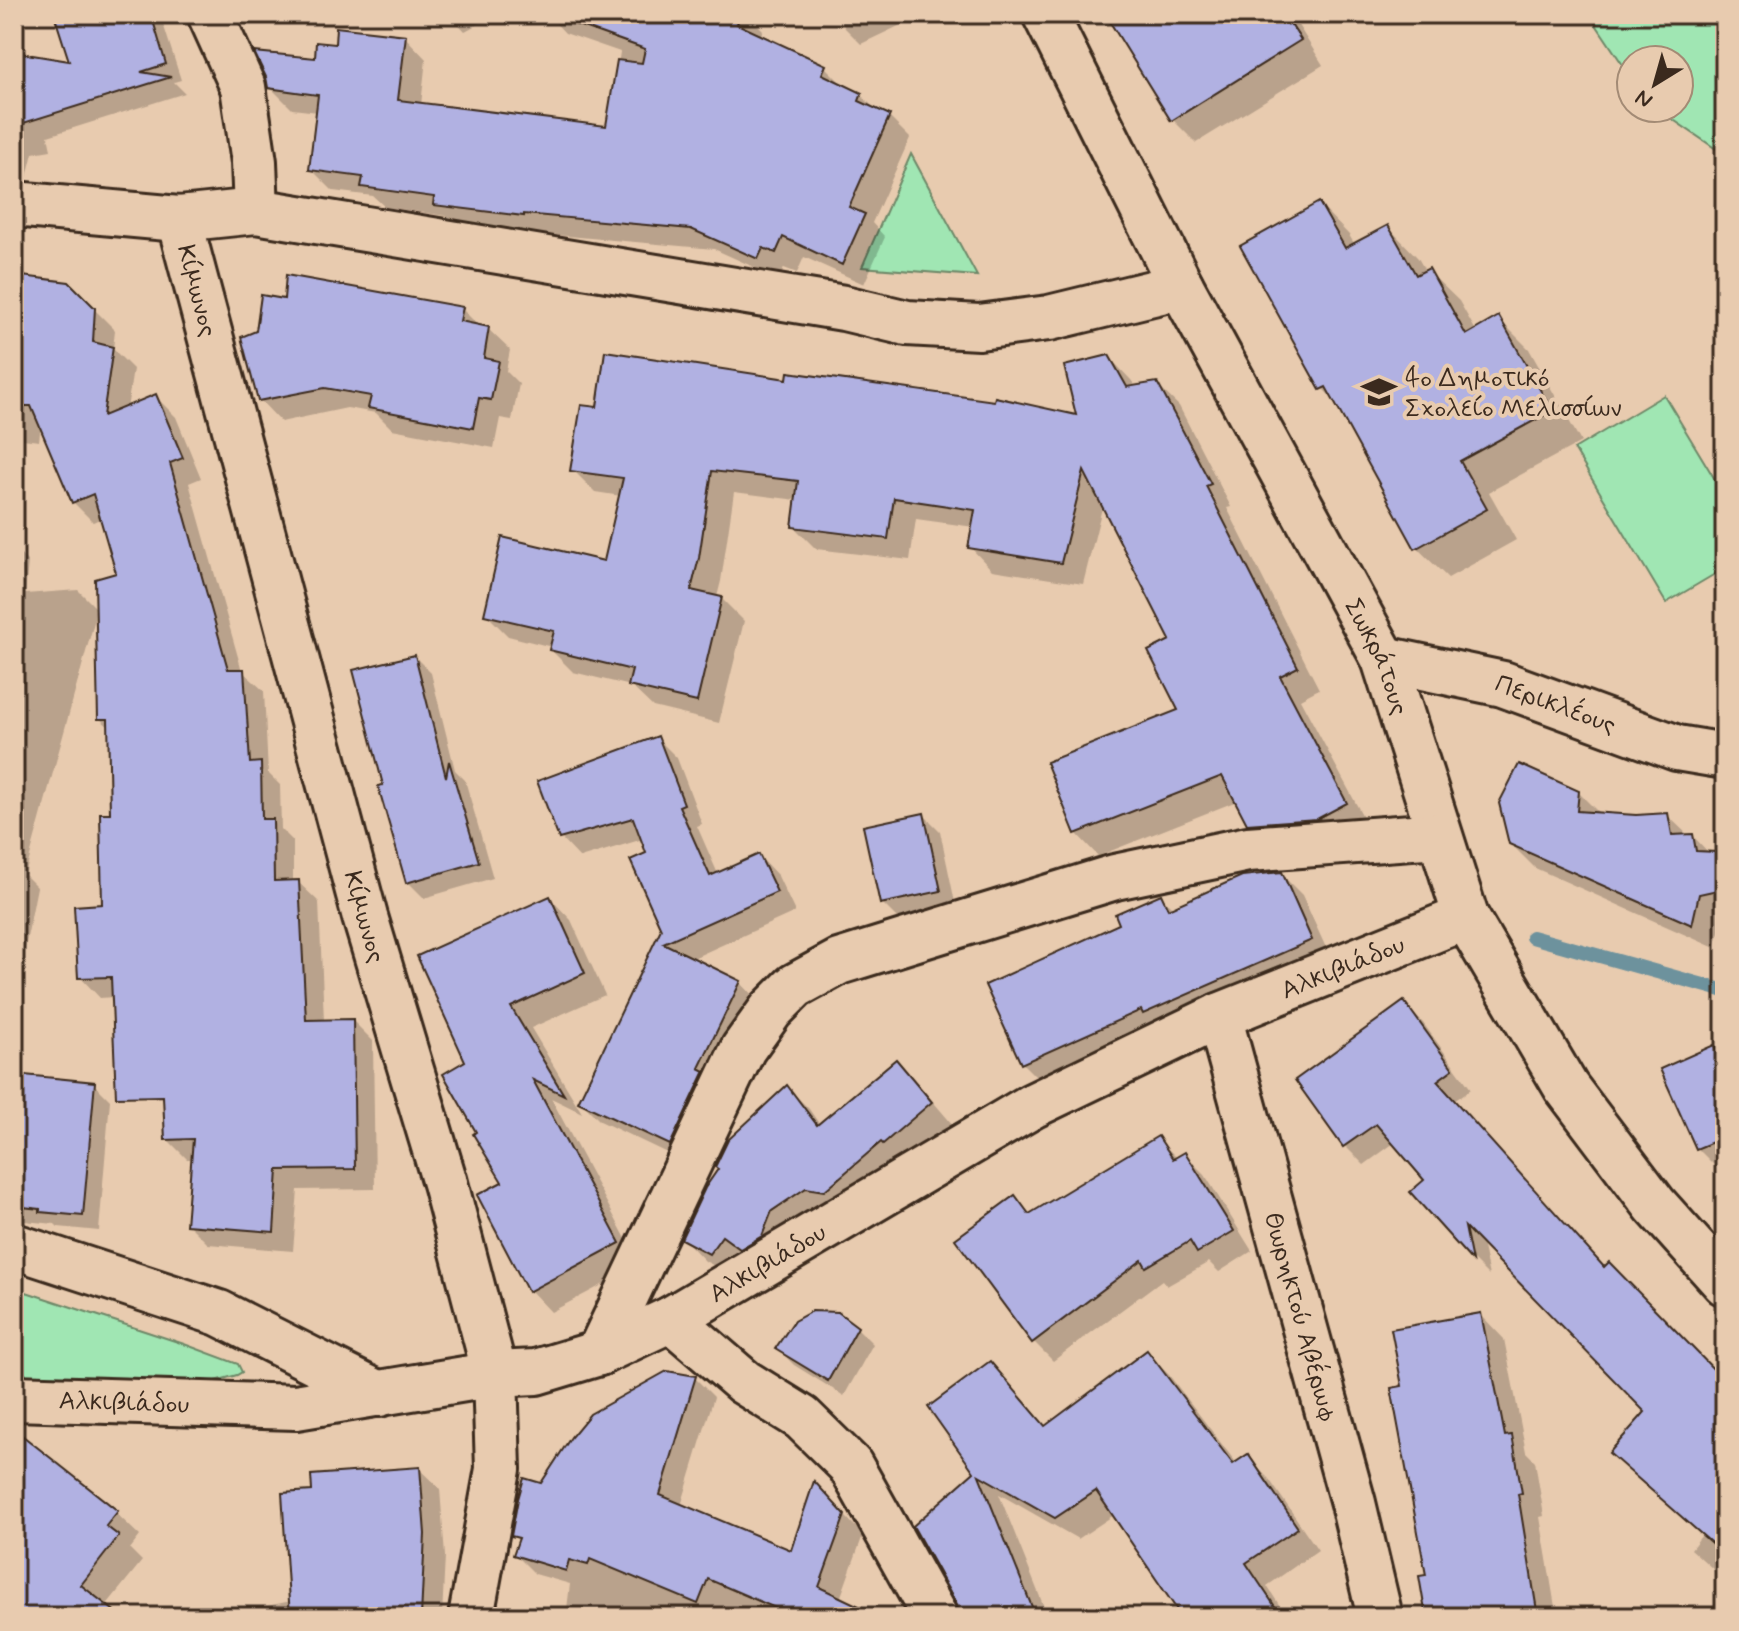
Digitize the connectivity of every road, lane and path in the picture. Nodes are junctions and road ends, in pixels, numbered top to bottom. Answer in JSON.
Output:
{"nodes":[{"id":1,"x":210,"y":14,"type":"edge"},
{"id":2,"x":1045,"y":14,"type":"edge"},
{"id":3,"x":14,"y":204,"type":"edge"},
{"id":4,"x":256,"y":211,"type":"junction"},
{"id":5,"x":179,"y":219,"type":"junction"},
{"id":6,"x":1181,"y":286,"type":"junction"},
{"id":7,"x":1384,"y":659,"type":"junction"},
{"id":8,"x":1725,"y":756,"type":"edge"},
{"id":9,"x":1439,"y":835,"type":"junction"},
{"id":10,"x":1466,"y":917,"type":"junction"},
{"id":11,"x":1219,"y":1016,"type":"junction"},
{"id":12,"x":14,"y":1246,"type":"edge"},
{"id":13,"x":1725,"y":1283,"type":"edge"},
{"id":14,"x":671,"y":1319,"type":"junction"},
{"id":15,"x":599,"y":1353,"type":"junction"},
{"id":16,"x":495,"y":1374,"type":"junction"},
{"id":17,"x":379,"y":1394,"type":"junction"},
{"id":18,"x":14,"y":1398,"type":"edge"},
{"id":19,"x":471,"y":1617,"type":"edge"},
{"id":20,"x":935,"y":1617,"type":"edge"},
{"id":21,"x":1380,"y":1617,"type":"edge"}],
"edges":[{"from":1,"to":4,"type":"street"},
{"from":2,"to":6,"type":"street","name":"Σωκράτους"},
{"from":3,"to":5,"type":"street"},
{"from":4,"to":5,"type":"street"},
{"from":4,"to":6,"type":"street"},
{"from":5,"to":16,"type":"street","name":"Κίμωνος"},
{"from":6,"to":7,"type":"street","name":"Σωκράτους"},
{"from":7,"to":8,"type":"street","name":"Περικλέους"},
{"from":7,"to":9,"type":"street","name":"Σωκράτους"},
{"from":9,"to":10,"type":"street","name":"Σωκράτους"},
{"from":9,"to":15,"type":"street"},
{"from":10,"to":11,"type":"street","name":"Αλκιβιάδου"},
{"from":10,"to":13,"type":"street","name":"Σωκράτους"},
{"from":11,"to":14,"type":"street","name":"Αλκιβιάδου"},
{"from":11,"to":21,"type":"street","name":"Θωρηκτού Αβέρωφ"},
{"from":12,"to":17,"type":"street"},
{"from":14,"to":15,"type":"street","name":"Αλκιβιάδου"},
{"from":14,"to":20,"type":"street"},
{"from":15,"to":16,"type":"street","name":"Αλκιβιάδου"},
{"from":16,"to":17,"type":"street","name":"Αλκιβιάδου"},
{"from":16,"to":19,"type":"street","name":"Κίμωνος"},
{"from":17,"to":18,"type":"street","name":"Αλκιβιάδου"}]}
